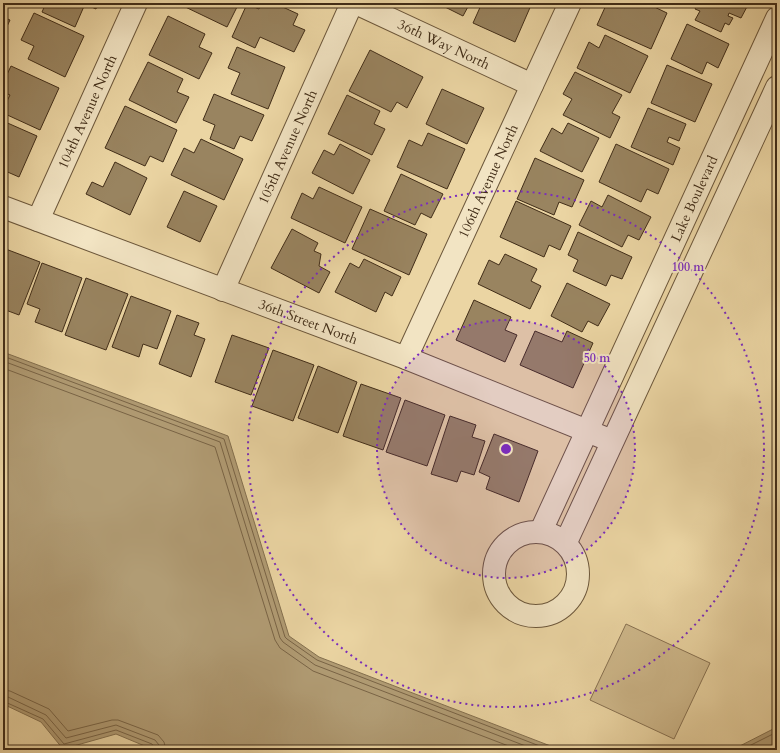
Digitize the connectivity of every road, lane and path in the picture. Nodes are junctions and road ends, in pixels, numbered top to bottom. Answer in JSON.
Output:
{"nodes":[{"id":1,"x":136,"y":3,"type":"edge"},
{"id":2,"x":352,"y":3,"type":"edge"},
{"id":3,"x":356,"y":3,"type":"edge"},
{"id":4,"x":570,"y":3,"type":"edge"},
{"id":5,"x":777,"y":18,"type":"edge"},
{"id":6,"x":532,"y":85,"type":"junction"},
{"id":7,"x":777,"y":87,"type":"edge"},
{"id":8,"x":3,"y":207,"type":"edge"},
{"id":9,"x":38,"y":220,"type":"junction"},
{"id":10,"x":223,"y":290,"type":"junction"},
{"id":11,"x":406,"y":358,"type":"junction"},
{"id":12,"x":587,"y":431,"type":"junction"},
{"id":13,"x":612,"y":441,"type":"junction"},
{"id":14,"x":541,"y":531,"type":"junction"},
{"id":15,"x":566,"y":542,"type":"junction"}],
"edges":[{"from":1,"to":9,"type":"street","name":"104th Avenue North"},
{"from":2,"to":10,"type":"street","name":"105th Avenue North"},
{"from":3,"to":6,"type":"street","name":"36th Way North"},
{"from":4,"to":6,"type":"street","name":"106th Avenue North"},
{"from":5,"to":12,"type":"street","name":"Lake Boulevard"},
{"from":6,"to":11,"type":"street","name":"106th Avenue North"},
{"from":7,"to":13,"type":"street","name":"Lake Boulevard"},
{"from":8,"to":9,"type":"street","name":"36th Street North"},
{"from":9,"to":10,"type":"street","name":"36th Street North"},
{"from":10,"to":11,"type":"street","name":"36th Street North"},
{"from":11,"to":12,"type":"street","name":"36th Street North"},
{"from":12,"to":13,"type":"street","name":"36th Street North"},
{"from":12,"to":14,"type":"street","name":"Lake Boulevard"},
{"from":13,"to":15,"type":"street","name":"Lake Boulevard"},
{"from":14,"to":15,"type":"street"},
{"from":14,"to":15,"type":"street"}]}
